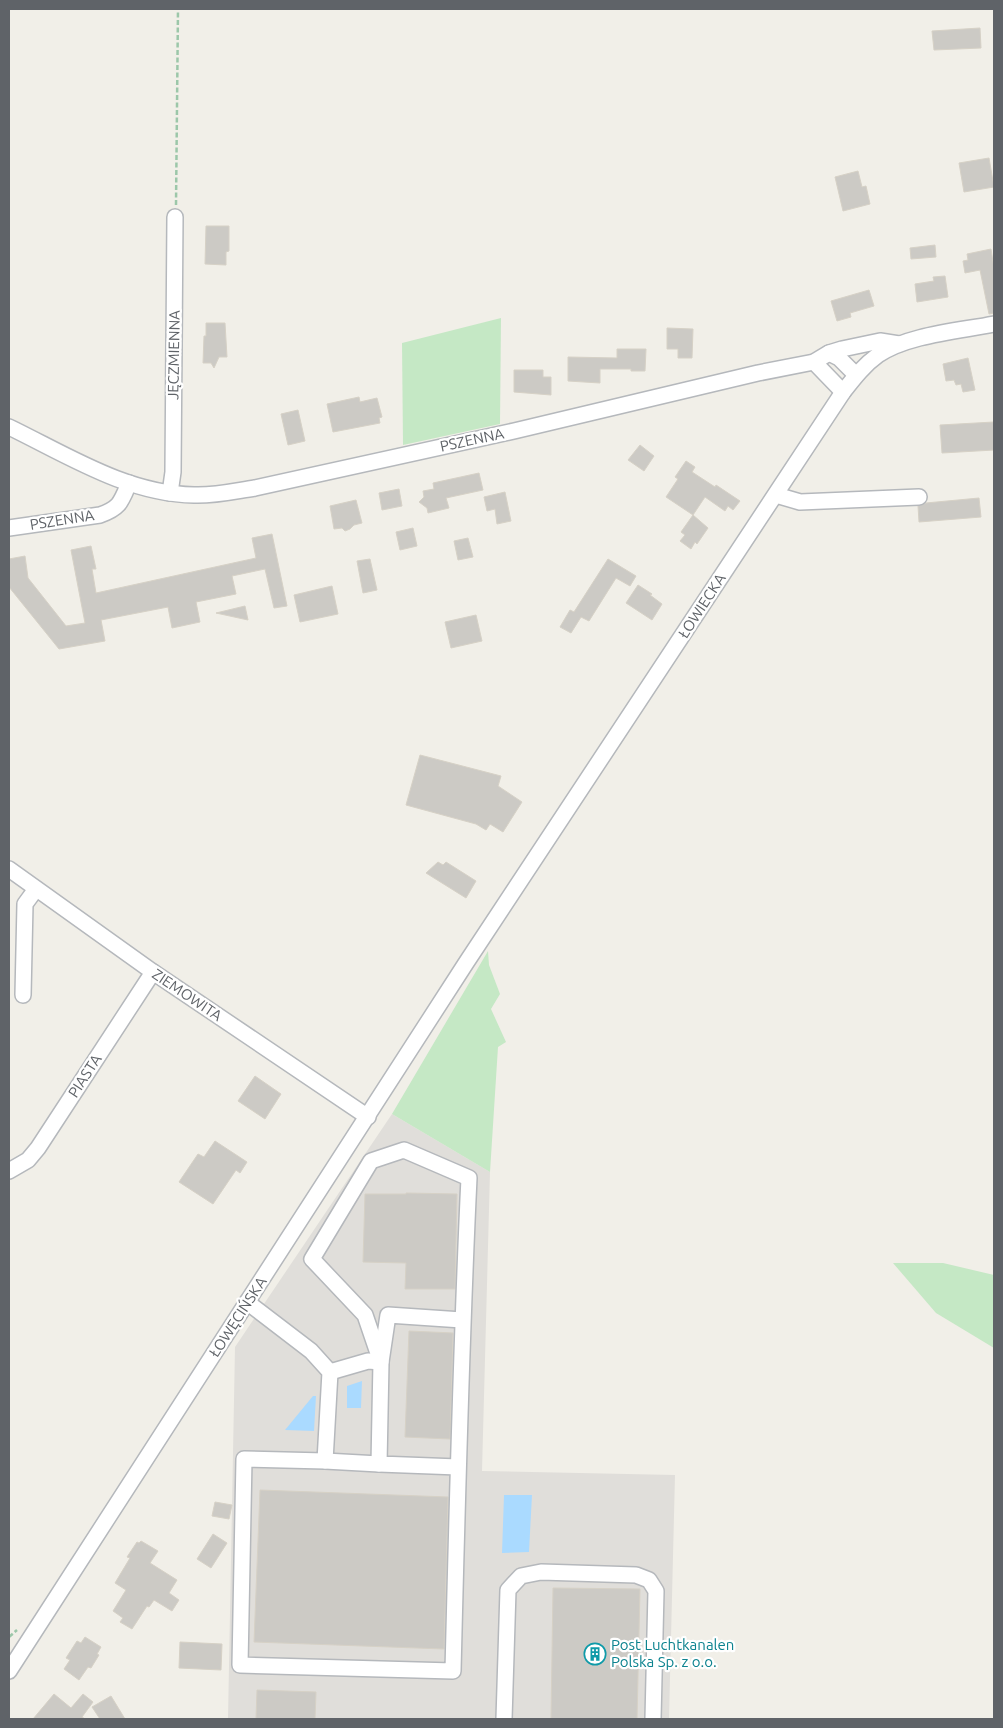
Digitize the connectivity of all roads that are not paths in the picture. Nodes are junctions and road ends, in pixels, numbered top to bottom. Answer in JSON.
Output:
{"nodes":[{"id":1,"x":175,"y":218,"type":"road end"},
{"id":2,"x":994,"y":324,"type":"edge"},
{"id":3,"x":899,"y":344,"type":"junction"},
{"id":4,"x":829,"y":353,"type":"junction"},
{"id":5,"x":814,"y":362,"type":"junction"},
{"id":6,"x":856,"y":375,"type":"junction"},
{"id":7,"x":843,"y":392,"type":"junction"},
{"id":8,"x":9,"y":427,"type":"edge"},
{"id":9,"x":129,"y":483,"type":"junction"},
{"id":10,"x":170,"y":493,"type":"junction"},
{"id":11,"x":776,"y":495,"type":"junction"},
{"id":12,"x":919,"y":497,"type":"dead end"},
{"id":13,"x":9,"y":528,"type":"edge"},
{"id":14,"x":9,"y":869,"type":"edge"},
{"id":15,"x":36,"y":889,"type":"junction"},
{"id":16,"x":466,"y":964,"type":"joint"},
{"id":17,"x":153,"y":972,"type":"junction"},
{"id":18,"x":23,"y":996,"type":"dead end"},
{"id":19,"x":368,"y":1117,"type":"junction"},
{"id":20,"x":9,"y":1171,"type":"edge"},
{"id":21,"x":247,"y":1302,"type":"junction"},
{"id":22,"x":462,"y":1320,"type":"junction"},
{"id":23,"x":381,"y":1362,"type":"junction"},
{"id":24,"x":330,"y":1372,"type":"junction"},
{"id":25,"x":325,"y":1462,"type":"junction"},
{"id":26,"x":379,"y":1464,"type":"junction"},
{"id":27,"x":458,"y":1467,"type":"junction"},
{"id":28,"x":9,"y":1671,"type":"edge"},
{"id":29,"x":504,"y":1719,"type":"edge"},
{"id":30,"x":653,"y":1719,"type":"edge"}],
"edges":[{"from":1,"to":10,"type":"street","name":"JĘCZMIENNA"},
{"from":2,"to":3,"type":"street","name":"ŁOWIECKA"},
{"from":3,"to":4,"type":"street","name":"PSZENNA"},
{"from":3,"to":6,"type":"street","name":"ŁOWIECKA"},
{"from":4,"to":5,"type":"street","name":"PSZENNA"},
{"from":4,"to":6,"type":"street"},
{"from":5,"to":7,"type":"street"},
{"from":5,"to":10,"type":"street","name":"PSZENNA"},
{"from":6,"to":7,"type":"street","name":"ŁOWIECKA"},
{"from":7,"to":11,"type":"street","name":"ŁOWIECKA"},
{"from":8,"to":9,"type":"street","name":"PSZENNA"},
{"from":9,"to":10,"type":"street","name":"PSZENNA"},
{"from":9,"to":13,"type":"street","name":"PSZENNA"},
{"from":11,"to":12,"type":"street"},
{"from":11,"to":16,"type":"street","name":"ŁOWIECKA"},
{"from":14,"to":15,"type":"street","name":"ZIEMOWITA"},
{"from":15,"to":17,"type":"street","name":"ZIEMOWITA"},
{"from":15,"to":18,"type":"street"},
{"from":16,"to":19,"type":"street","name":"ŁOWĘCIŃSKA"},
{"from":17,"to":19,"type":"street","name":"ZIEMOWITA"},
{"from":17,"to":20,"type":"street","name":"PIASTA"},
{"from":19,"to":21,"type":"street","name":"ŁOWĘCIŃSKA"},
{"from":21,"to":24,"type":"street"},
{"from":21,"to":28,"type":"street","name":"ŁOWĘCIŃSKA"},
{"from":22,"to":23,"type":"street"},
{"from":22,"to":23,"type":"street"},
{"from":22,"to":27,"type":"street"},
{"from":23,"to":24,"type":"street"},
{"from":23,"to":26,"type":"street"},
{"from":24,"to":25,"type":"street"},
{"from":25,"to":26,"type":"street"},
{"from":25,"to":27,"type":"street"},
{"from":26,"to":27,"type":"street"},
{"from":29,"to":30,"type":"street"}]}
